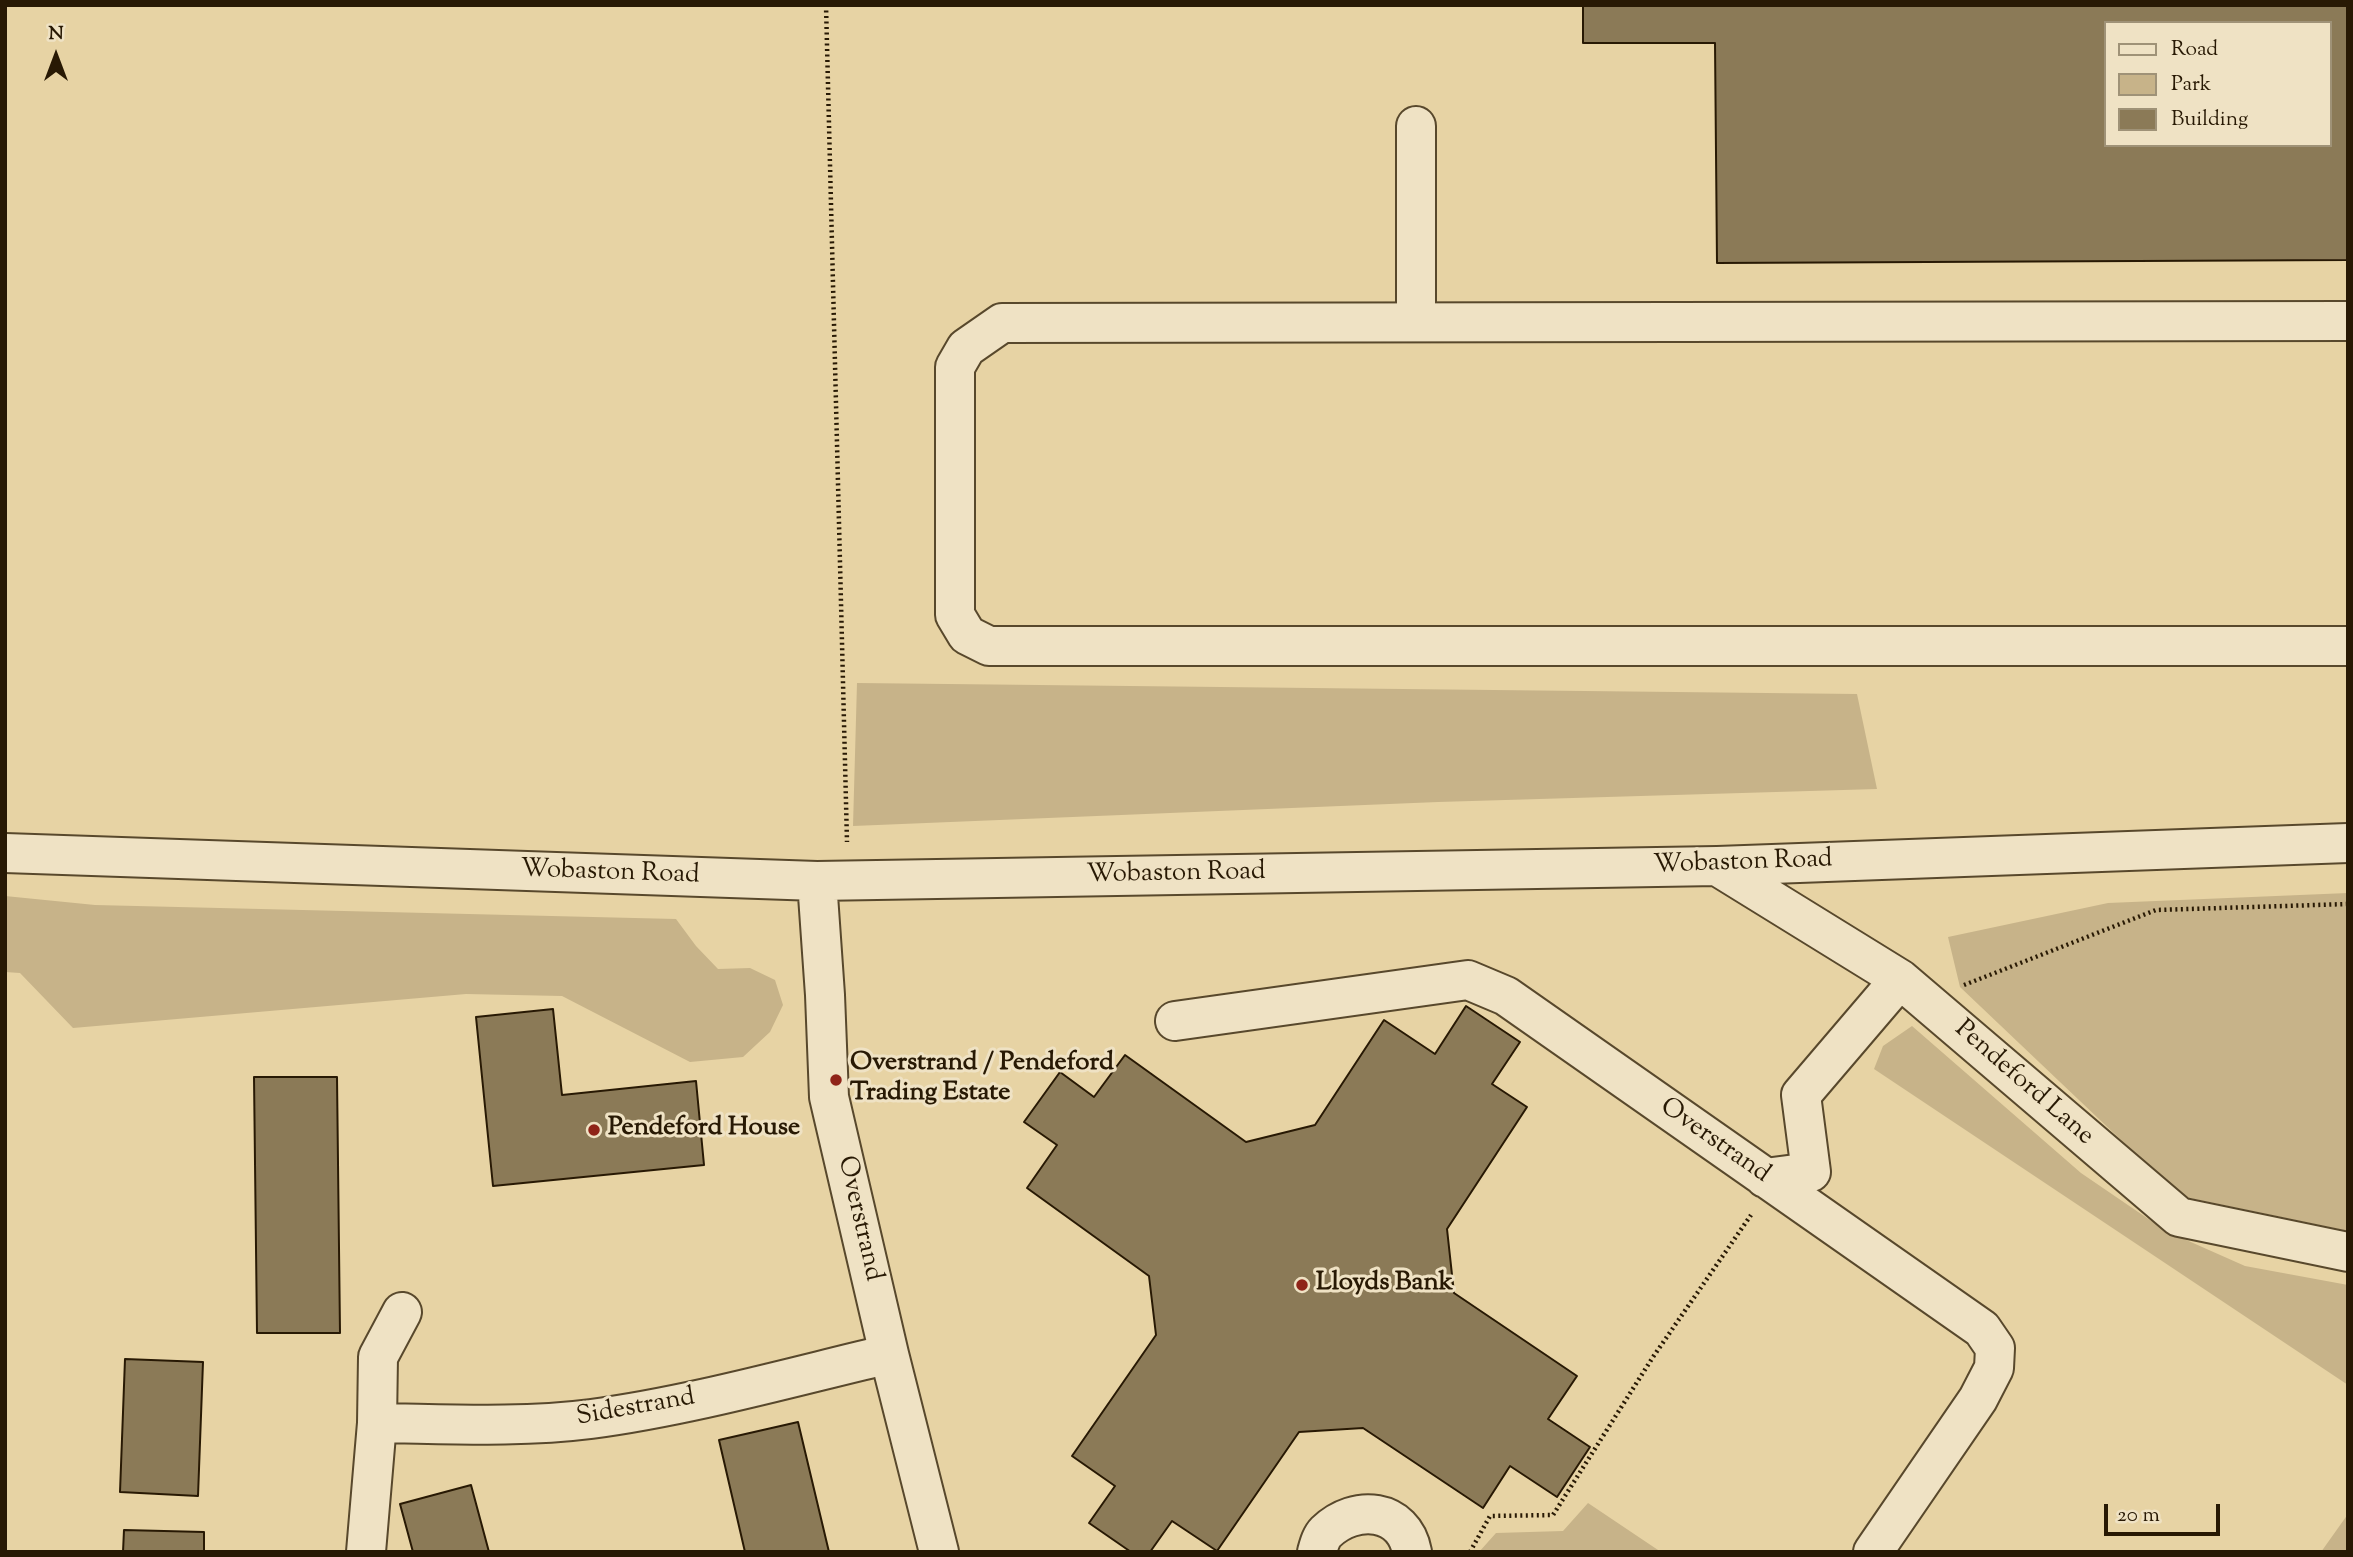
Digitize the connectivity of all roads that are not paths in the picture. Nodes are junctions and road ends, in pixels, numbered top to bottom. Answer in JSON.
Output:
{"nodes":[{"id":1,"x":1416,"y":126,"type":"dead end"},
{"id":2,"x":2348,"y":321,"type":"edge"},
{"id":3,"x":1416,"y":322,"type":"junction"},
{"id":4,"x":2348,"y":646,"type":"edge"},
{"id":5,"x":2348,"y":842,"type":"edge"},
{"id":6,"x":5,"y":853,"type":"edge"},
{"id":7,"x":1717,"y":866,"type":"junction"},
{"id":8,"x":817,"y":881,"type":"junction"},
{"id":9,"x":1900,"y":978,"type":"junction"},
{"id":10,"x":1175,"y":1021,"type":"dead end"},
{"id":11,"x":1769,"y":1181,"type":"junction"},
{"id":12,"x":2348,"y":1252,"type":"edge"},
{"id":13,"x":402,"y":1312,"type":"dead end"},
{"id":14,"x":889,"y":1354,"type":"junction"},
{"id":15,"x":377,"y":1423,"type":"junction"},
{"id":16,"x":366,"y":1552,"type":"edge"},
{"id":17,"x":939,"y":1552,"type":"edge"},
{"id":18,"x":1317,"y":1552,"type":"edge"},
{"id":19,"x":1412,"y":1552,"type":"edge"},
{"id":20,"x":1873,"y":1552,"type":"edge"}],
"edges":[{"from":1,"to":3,"type":"street"},
{"from":2,"to":3,"type":"street"},
{"from":3,"to":4,"type":"street"},
{"from":5,"to":7,"type":"street","name":"Wobaston Road"},
{"from":6,"to":8,"type":"street","name":"Wobaston Road"},
{"from":7,"to":8,"type":"street","name":"Wobaston Road"},
{"from":7,"to":9,"type":"street","name":"Pendeford Lane"},
{"from":8,"to":14,"type":"street","name":"Overstrand"},
{"from":9,"to":11,"type":"street"},
{"from":9,"to":12,"type":"street","name":"Pendeford Lane"},
{"from":10,"to":11,"type":"street","name":"Overstrand"},
{"from":11,"to":20,"type":"street","name":"Overstrand"},
{"from":13,"to":15,"type":"street"},
{"from":14,"to":15,"type":"street","name":"Sidestrand"},
{"from":14,"to":17,"type":"street","name":"Overstrand"},
{"from":15,"to":16,"type":"street"},
{"from":18,"to":19,"type":"street"}]}
